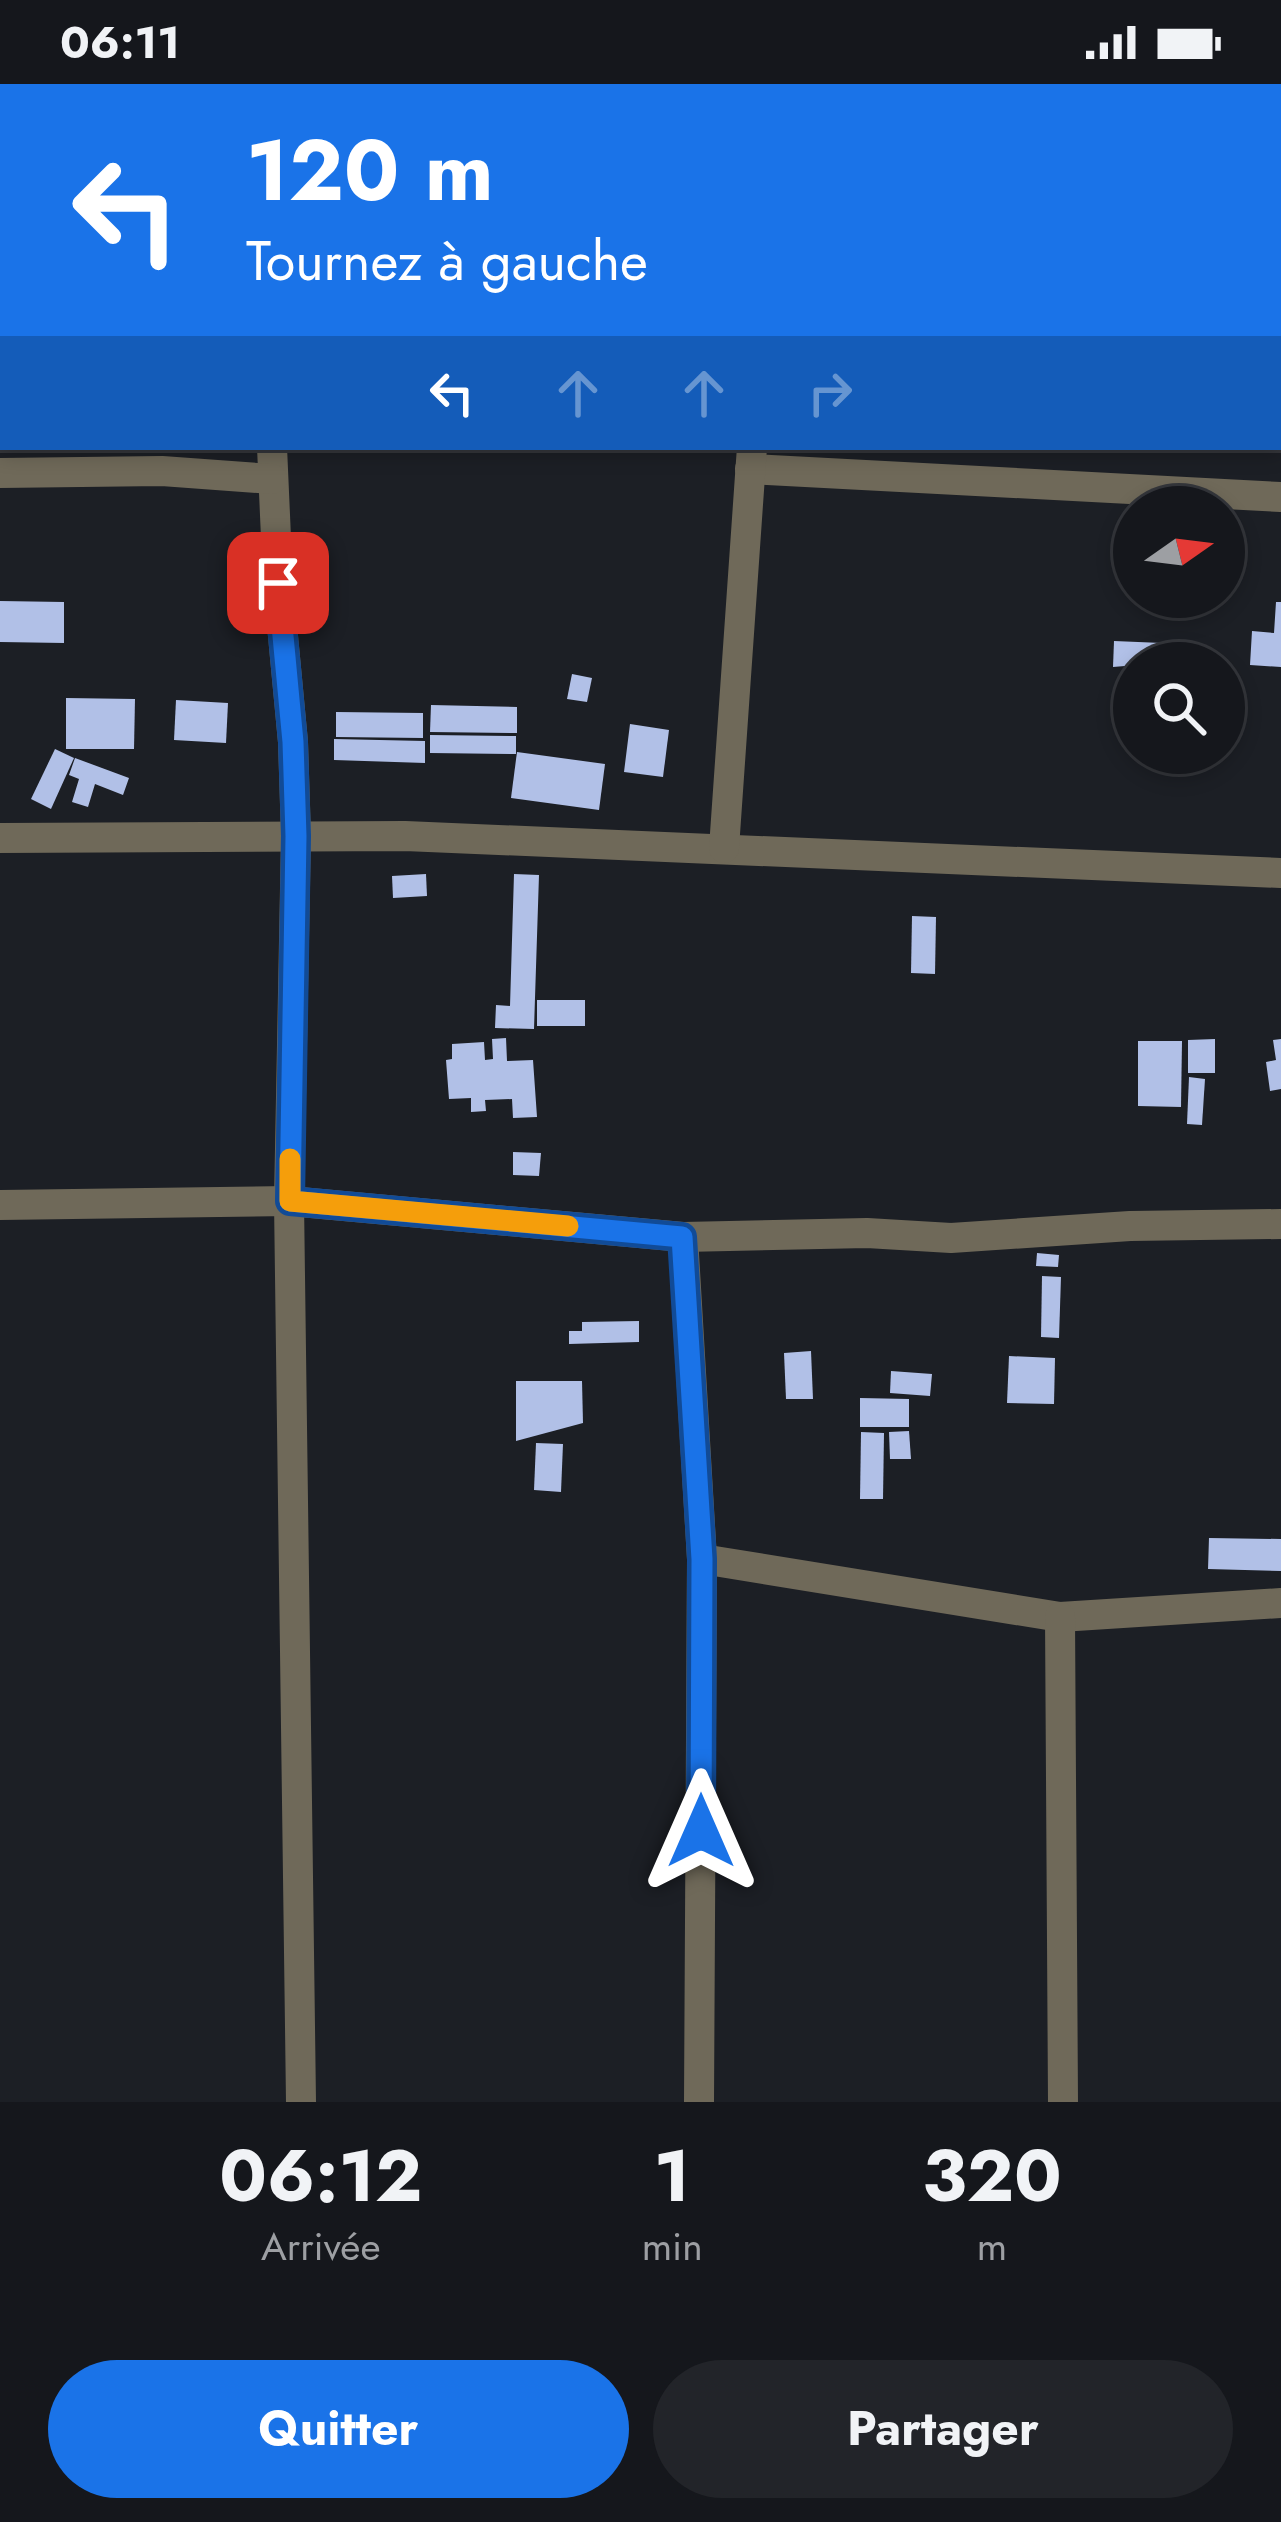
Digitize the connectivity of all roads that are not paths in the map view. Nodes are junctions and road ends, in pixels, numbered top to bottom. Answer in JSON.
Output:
{"nodes":[{"id":1,"x":272,"y":450,"type":"edge"},
{"id":2,"x":751,"y":458,"type":"edge"},
{"id":3,"x":0,"y":472,"type":"edge"},
{"id":4,"x":272,"y":479,"type":"junction"},
{"id":5,"x":1281,"y":497,"type":"edge"},
{"id":6,"x":296,"y":836,"type":"junction"},
{"id":7,"x":0,"y":838,"type":"edge"},
{"id":8,"x":724,"y":848,"type":"junction"},
{"id":9,"x":1281,"y":873,"type":"edge"},
{"id":10,"x":290,"y":1201,"type":"junction"},
{"id":11,"x":0,"y":1205,"type":"edge"},
{"id":12,"x":1281,"y":1224,"type":"edge"},
{"id":13,"x":682,"y":1237,"type":"junction"},
{"id":14,"x":702,"y":1559,"type":"junction"},
{"id":15,"x":1281,"y":1604,"type":"edge"},
{"id":16,"x":1060,"y":1617,"type":"junction"},
{"id":17,"x":301,"y":2102,"type":"edge"},
{"id":18,"x":699,"y":2102,"type":"edge"},
{"id":19,"x":1064,"y":2102,"type":"edge"}],
"edges":[{"from":1,"to":4,"type":"street"},
{"from":2,"to":5,"type":"street"},
{"from":2,"to":8,"type":"street"},
{"from":3,"to":4,"type":"street"},
{"from":4,"to":6,"type":"street"},
{"from":6,"to":7,"type":"street"},
{"from":6,"to":8,"type":"street"},
{"from":6,"to":10,"type":"street"},
{"from":8,"to":9,"type":"street"},
{"from":10,"to":11,"type":"street"},
{"from":10,"to":13,"type":"street"},
{"from":10,"to":17,"type":"street"},
{"from":12,"to":13,"type":"street"},
{"from":13,"to":14,"type":"street"},
{"from":14,"to":16,"type":"street"},
{"from":14,"to":18,"type":"street"},
{"from":15,"to":16,"type":"street"},
{"from":16,"to":19,"type":"street"}]}
